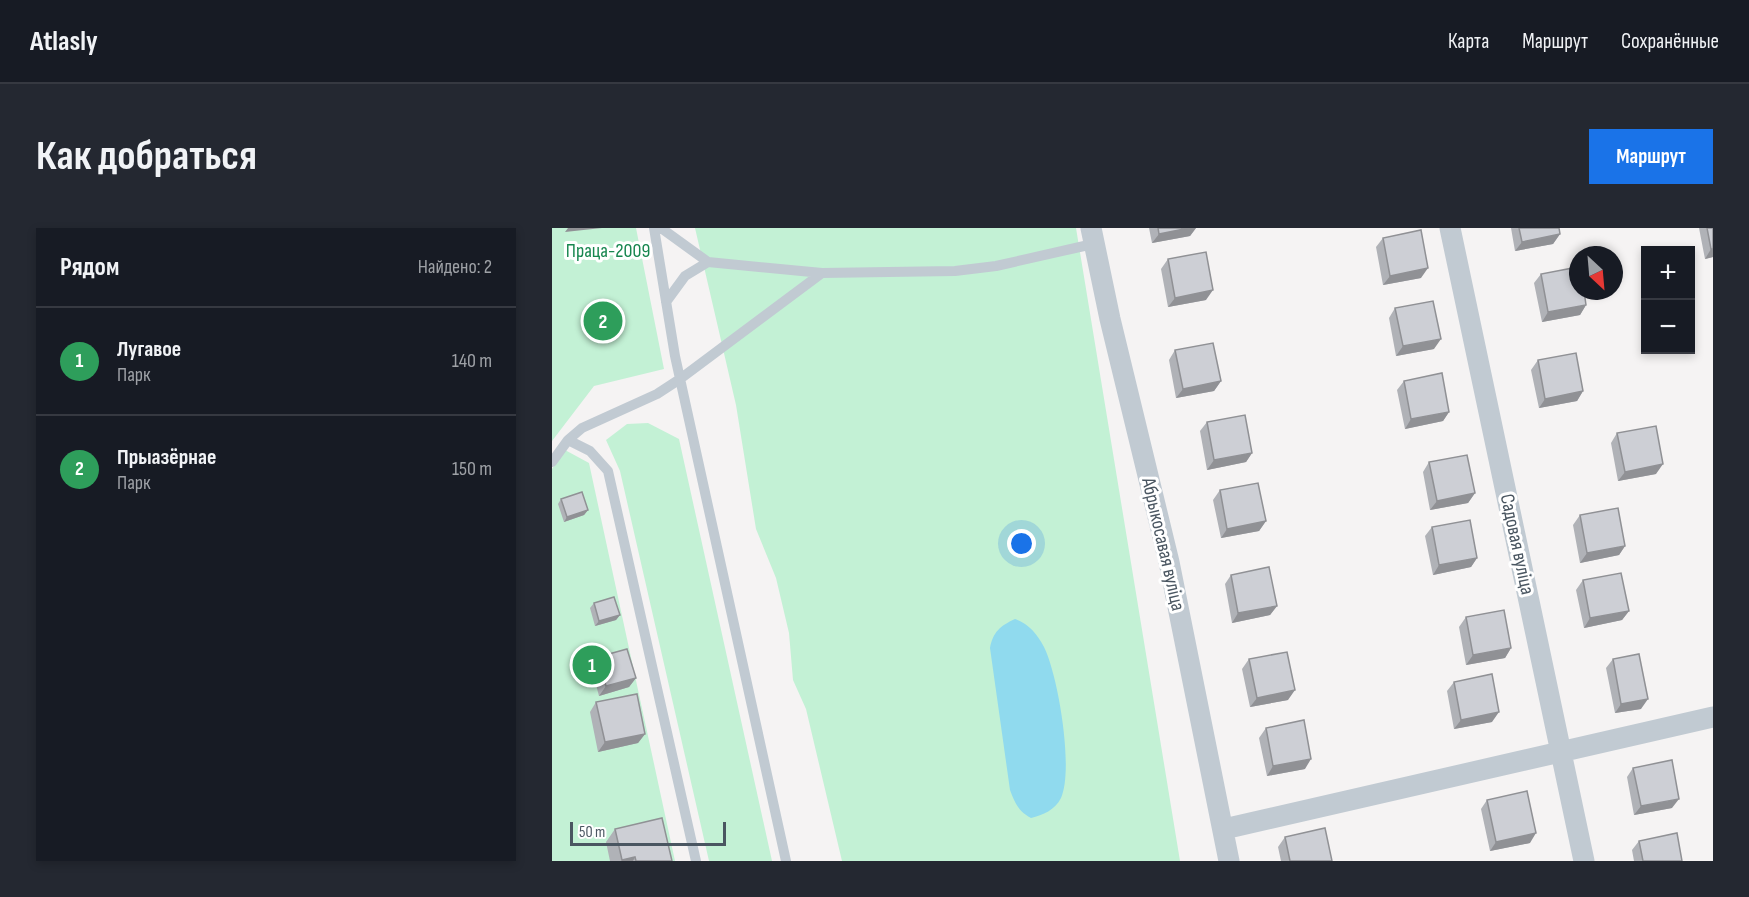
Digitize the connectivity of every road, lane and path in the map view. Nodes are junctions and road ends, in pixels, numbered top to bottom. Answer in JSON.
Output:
{"nodes":[{"id":1,"x":654,"y":228,"type":"edge"},
{"id":2,"x":661,"y":228,"type":"edge"},
{"id":3,"x":1450,"y":228,"type":"edge"},
{"id":4,"x":1092,"y":236,"type":"edge"},
{"id":5,"x":708,"y":262,"type":"junction"},
{"id":6,"x":822,"y":273,"type":"junction"},
{"id":7,"x":666,"y":303,"type":"junction"},
{"id":8,"x":680,"y":379,"type":"junction"},
{"id":9,"x":568,"y":440,"type":"junction"},
{"id":10,"x":552,"y":462,"type":"edge"},
{"id":11,"x":1713,"y":717,"type":"edge"},
{"id":12,"x":1562,"y":750,"type":"junction"},
{"id":13,"x":1224,"y":829,"type":"junction"},
{"id":14,"x":696,"y":861,"type":"edge"},
{"id":15,"x":786,"y":861,"type":"edge"},
{"id":16,"x":1229,"y":861,"type":"edge"},
{"id":17,"x":1584,"y":861,"type":"edge"}],
"edges":[{"from":1,"to":7,"type":"lane"},
{"from":2,"to":5,"type":"lane"},
{"from":3,"to":12,"type":"street","name":"Садовая вуліца"},
{"from":4,"to":6,"type":"lane"},
{"from":4,"to":13,"type":"street","name":"Абрыкосавая вуліца"},
{"from":5,"to":6,"type":"lane"},
{"from":5,"to":7,"type":"lane"},
{"from":6,"to":8,"type":"lane"},
{"from":7,"to":8,"type":"lane"},
{"from":8,"to":9,"type":"lane"},
{"from":8,"to":15,"type":"lane"},
{"from":9,"to":10,"type":"lane"},
{"from":9,"to":14,"type":"lane"},
{"from":11,"to":12,"type":"street"},
{"from":12,"to":13,"type":"street"},
{"from":12,"to":17,"type":"street","name":"Садовая вуліца"},
{"from":13,"to":16,"type":"street","name":"Абрыкосавая вуліца"}]}
